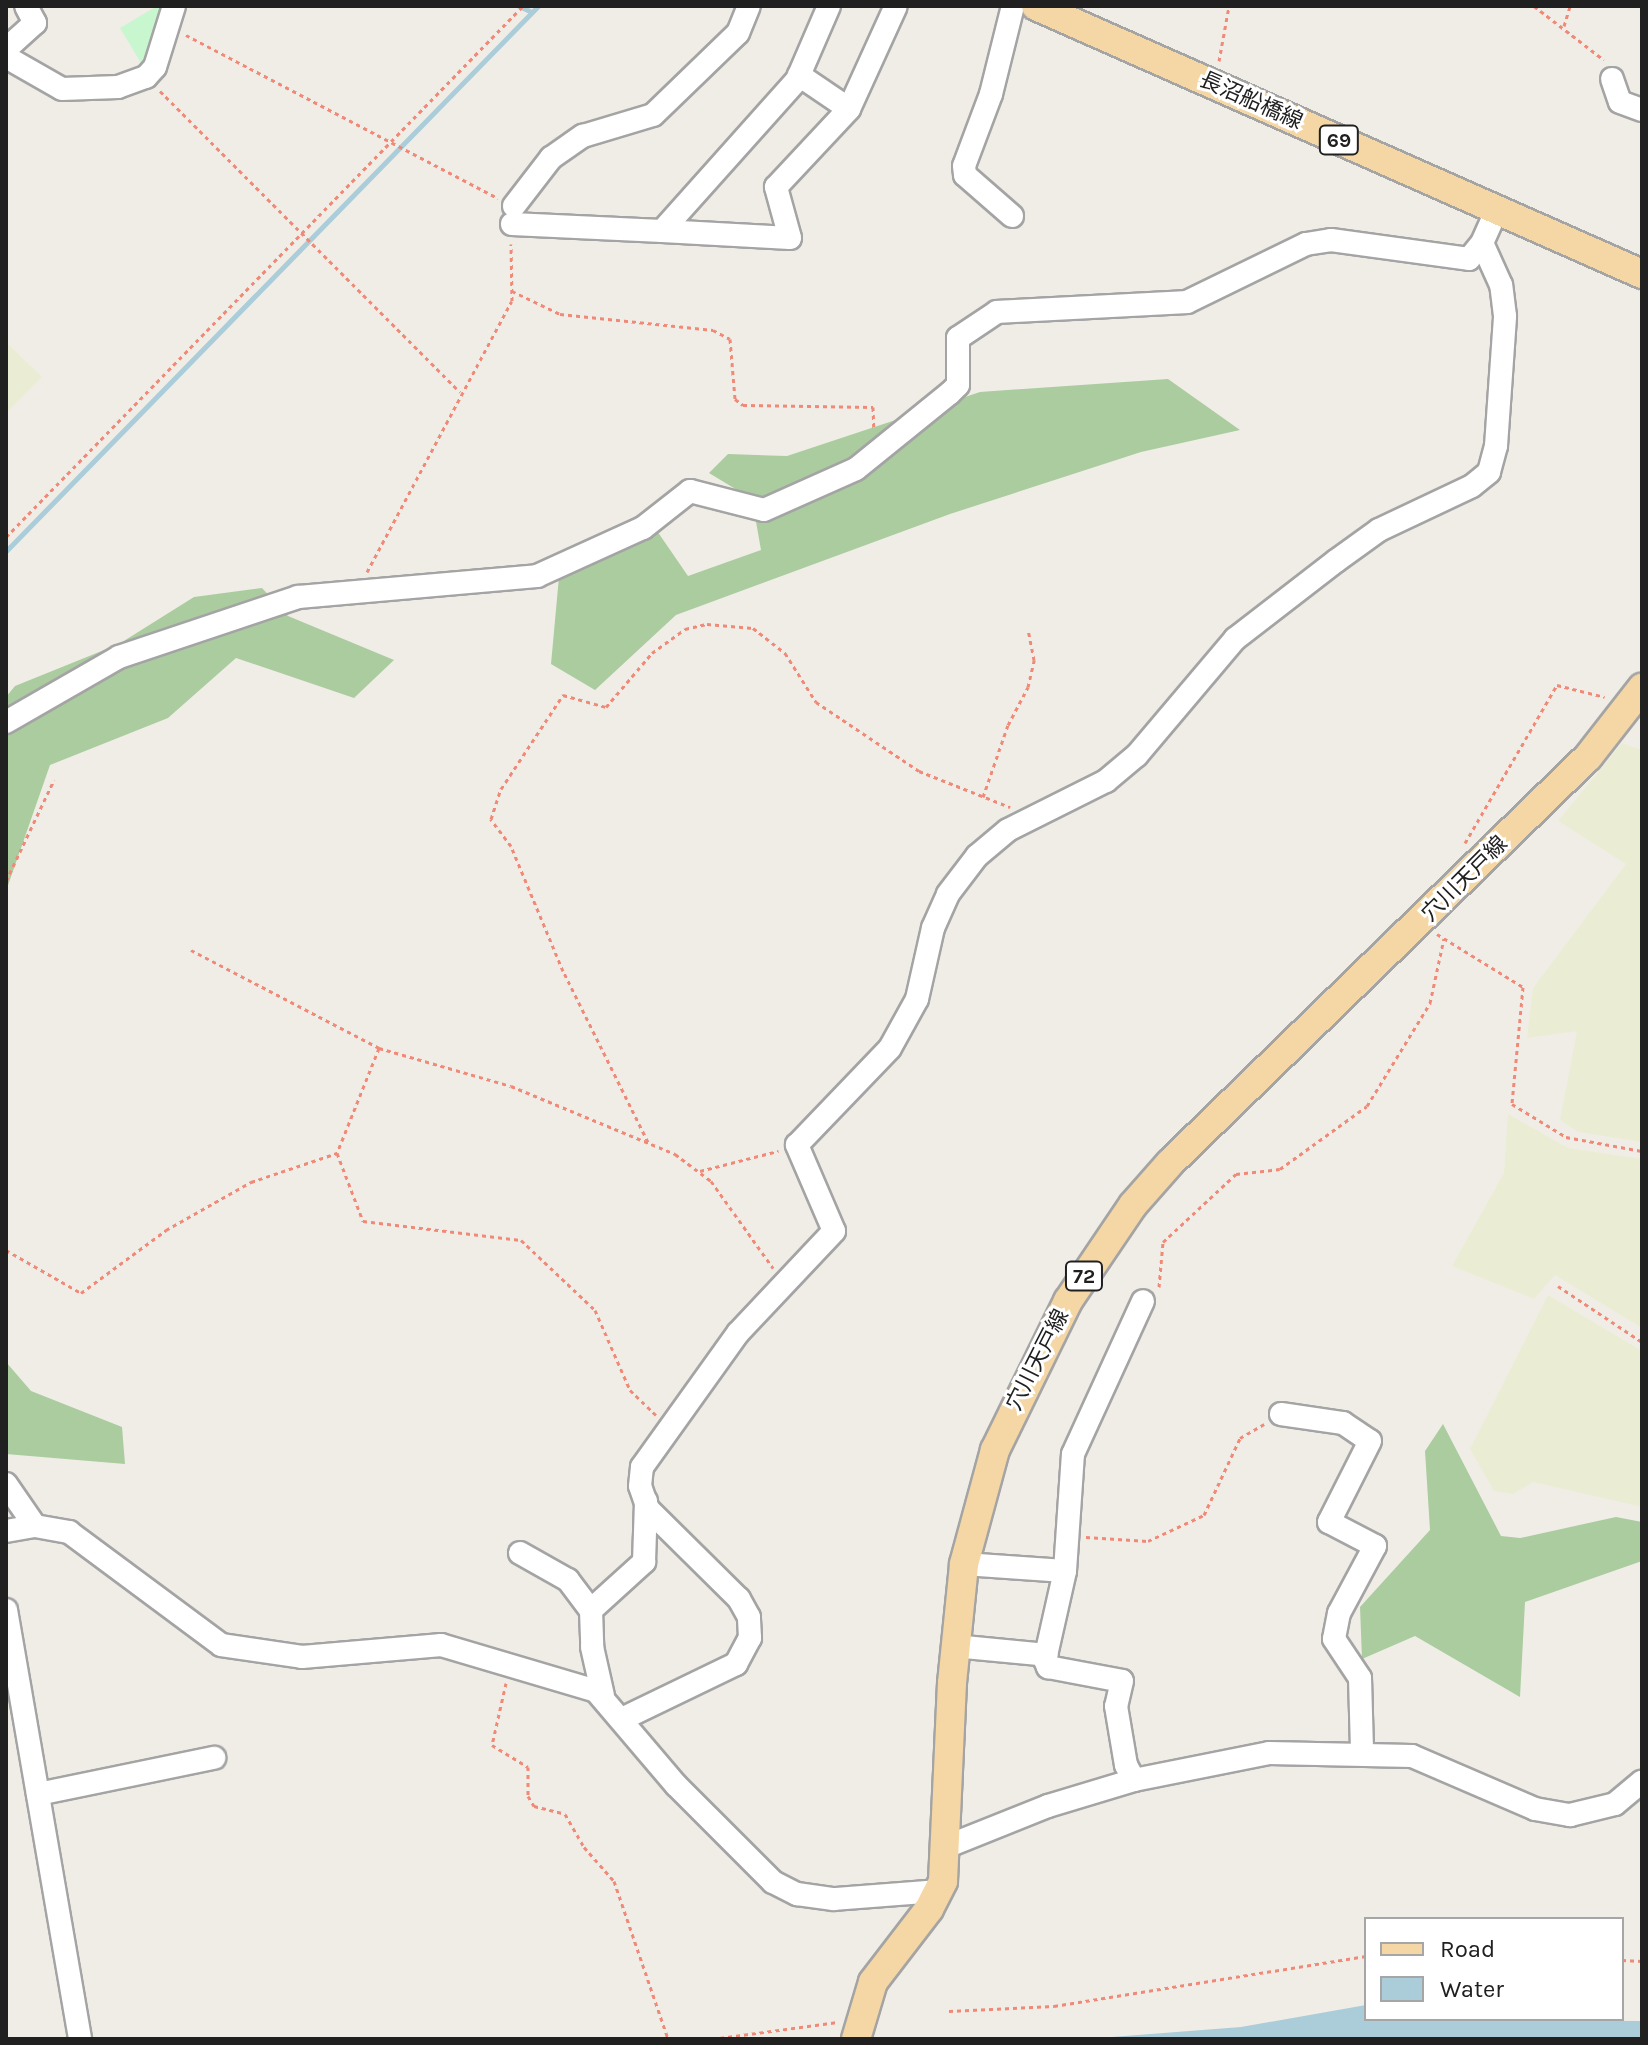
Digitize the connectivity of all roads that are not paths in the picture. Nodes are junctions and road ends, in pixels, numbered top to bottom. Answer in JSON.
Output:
{"nodes":[{"id":1,"x":26,"y":6,"type":"edge"},
{"id":2,"x":749,"y":6,"type":"edge"},
{"id":3,"x":829,"y":6,"type":"edge"},
{"id":4,"x":896,"y":6,"type":"edge"},
{"id":5,"x":1013,"y":6,"type":"edge"},
{"id":6,"x":1036,"y":6,"type":"edge"},
{"id":7,"x":172,"y":17,"type":"edge"},
{"id":8,"x":6,"y":49,"type":"edge"},
{"id":9,"x":6,"y":57,"type":"edge"},
{"id":10,"x":799,"y":75,"type":"junction"},
{"id":11,"x":1612,"y":79,"type":"dead end"},
{"id":12,"x":849,"y":109,"type":"junction"},
{"id":13,"x":1642,"y":110,"type":"edge"},
{"id":14,"x":1497,"y":209,"type":"junction"},
{"id":15,"x":1012,"y":216,"type":"dead end"},
{"id":16,"x":662,"y":231,"type":"junction"},
{"id":17,"x":1482,"y":243,"type":"junction"},
{"id":18,"x":1642,"y":274,"type":"edge"},
{"id":19,"x":1638,"y":701,"type":"edge"},
{"id":20,"x":6,"y":722,"type":"edge"},
{"id":21,"x":1143,"y":1301,"type":"road end"},
{"id":22,"x":1281,"y":1414,"type":"road end"},
{"id":23,"x":6,"y":1484,"type":"edge"},
{"id":24,"x":646,"y":1501,"type":"junction"},
{"id":25,"x":35,"y":1526,"type":"junction"},
{"id":26,"x":6,"y":1531,"type":"edge"},
{"id":27,"x":520,"y":1553,"type":"dead end"},
{"id":28,"x":964,"y":1564,"type":"junction"},
{"id":29,"x":1065,"y":1571,"type":"junction"},
{"id":30,"x":6,"y":1610,"type":"edge"},
{"id":31,"x":591,"y":1610,"type":"junction"},
{"id":32,"x":954,"y":1646,"type":"junction"},
{"id":33,"x":1047,"y":1655,"type":"junction"},
{"id":34,"x":603,"y":1696,"type":"junction"},
{"id":35,"x":622,"y":1719,"type":"junction"},
{"id":36,"x":1362,"y":1751,"type":"junction"},
{"id":37,"x":214,"y":1758,"type":"dead end"},
{"id":38,"x":1134,"y":1780,"type":"junction"},
{"id":39,"x":1642,"y":1781,"type":"edge"},
{"id":40,"x":38,"y":1794,"type":"junction"},
{"id":41,"x":948,"y":1846,"type":"junction"},
{"id":42,"x":939,"y":1891,"type":"junction"},
{"id":43,"x":853,"y":2032,"type":"edge"},
{"id":44,"x":80,"y":2039,"type":"edge"}],
"edges":[{"from":1,"to":8,"type":"street"},
{"from":2,"to":16,"type":"street"},
{"from":3,"to":10,"type":"street"},
{"from":4,"to":12,"type":"street"},
{"from":5,"to":15,"type":"street"},
{"from":6,"to":14,"type":"main road","name":"長沼船橋線","number":"69"},
{"from":7,"to":9,"type":"street"},
{"from":10,"to":12,"type":"street"},
{"from":10,"to":16,"type":"street"},
{"from":11,"to":13,"type":"street"},
{"from":12,"to":16,"type":"street"},
{"from":14,"to":17,"type":"street"},
{"from":14,"to":18,"type":"main road","name":"長沼船橋線","number":"69"},
{"from":17,"to":20,"type":"street"},
{"from":17,"to":24,"type":"street"},
{"from":19,"to":28,"type":"main road","name":"穴川天戸線","number":"72"},
{"from":21,"to":29,"type":"street"},
{"from":22,"to":36,"type":"street"},
{"from":23,"to":25,"type":"street"},
{"from":24,"to":31,"type":"street"},
{"from":24,"to":35,"type":"street"},
{"from":25,"to":26,"type":"street"},
{"from":25,"to":34,"type":"street"},
{"from":27,"to":31,"type":"street"},
{"from":28,"to":29,"type":"street"},
{"from":28,"to":32,"type":"main road","name":"穴川天戸線","number":"72"},
{"from":29,"to":33,"type":"street"},
{"from":30,"to":40,"type":"street"},
{"from":31,"to":34,"type":"street"},
{"from":32,"to":33,"type":"street"},
{"from":32,"to":41,"type":"main road","name":"穴川天戸線","number":"72"},
{"from":33,"to":38,"type":"street"},
{"from":34,"to":35,"type":"street"},
{"from":35,"to":42,"type":"street"},
{"from":36,"to":38,"type":"street"},
{"from":36,"to":39,"type":"street"},
{"from":37,"to":40,"type":"street"},
{"from":38,"to":41,"type":"street"},
{"from":40,"to":44,"type":"street"},
{"from":41,"to":42,"type":"main road","name":"穴川天戸線","number":"72"},
{"from":42,"to":43,"type":"main road","name":"穴川天戸線","number":"72"}]}
